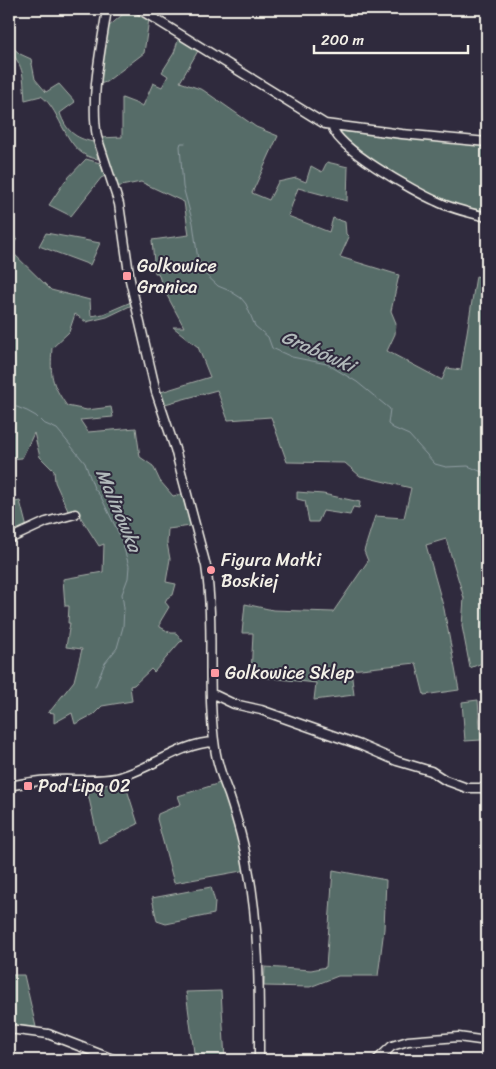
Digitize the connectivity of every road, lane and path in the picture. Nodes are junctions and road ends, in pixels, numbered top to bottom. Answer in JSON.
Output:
{"nodes":[{"id":1,"x":107,"y":9,"type":"edge"},
{"id":2,"x":139,"y":9,"type":"edge"},
{"id":3,"x":333,"y":126,"type":"junction"},
{"id":4,"x":487,"y":142,"type":"edge"},
{"id":5,"x":487,"y":217,"type":"edge"},
{"id":6,"x":75,"y":514,"type":"dead end"},
{"id":7,"x":9,"y":539,"type":"edge"},
{"id":8,"x":211,"y":695,"type":"junction"},
{"id":9,"x":214,"y":742,"type":"junction"},
{"id":10,"x":9,"y":786,"type":"edge"},
{"id":11,"x":487,"y":788,"type":"edge"},
{"id":12,"x":9,"y":1029,"type":"edge"},
{"id":13,"x":487,"y":1041,"type":"edge"},
{"id":14,"x":115,"y":1060,"type":"edge"},
{"id":15,"x":259,"y":1060,"type":"edge"},
{"id":16,"x":377,"y":1060,"type":"edge"}],
"edges":[{"from":1,"to":8,"type":"street"},
{"from":2,"to":3,"type":"street"},
{"from":3,"to":4,"type":"street"},
{"from":3,"to":5,"type":"street"},
{"from":6,"to":7,"type":"street"},
{"from":8,"to":9,"type":"street"},
{"from":8,"to":11,"type":"street"},
{"from":9,"to":10,"type":"street"},
{"from":9,"to":15,"type":"street"},
{"from":12,"to":14,"type":"street"},
{"from":13,"to":16,"type":"street"}]}
